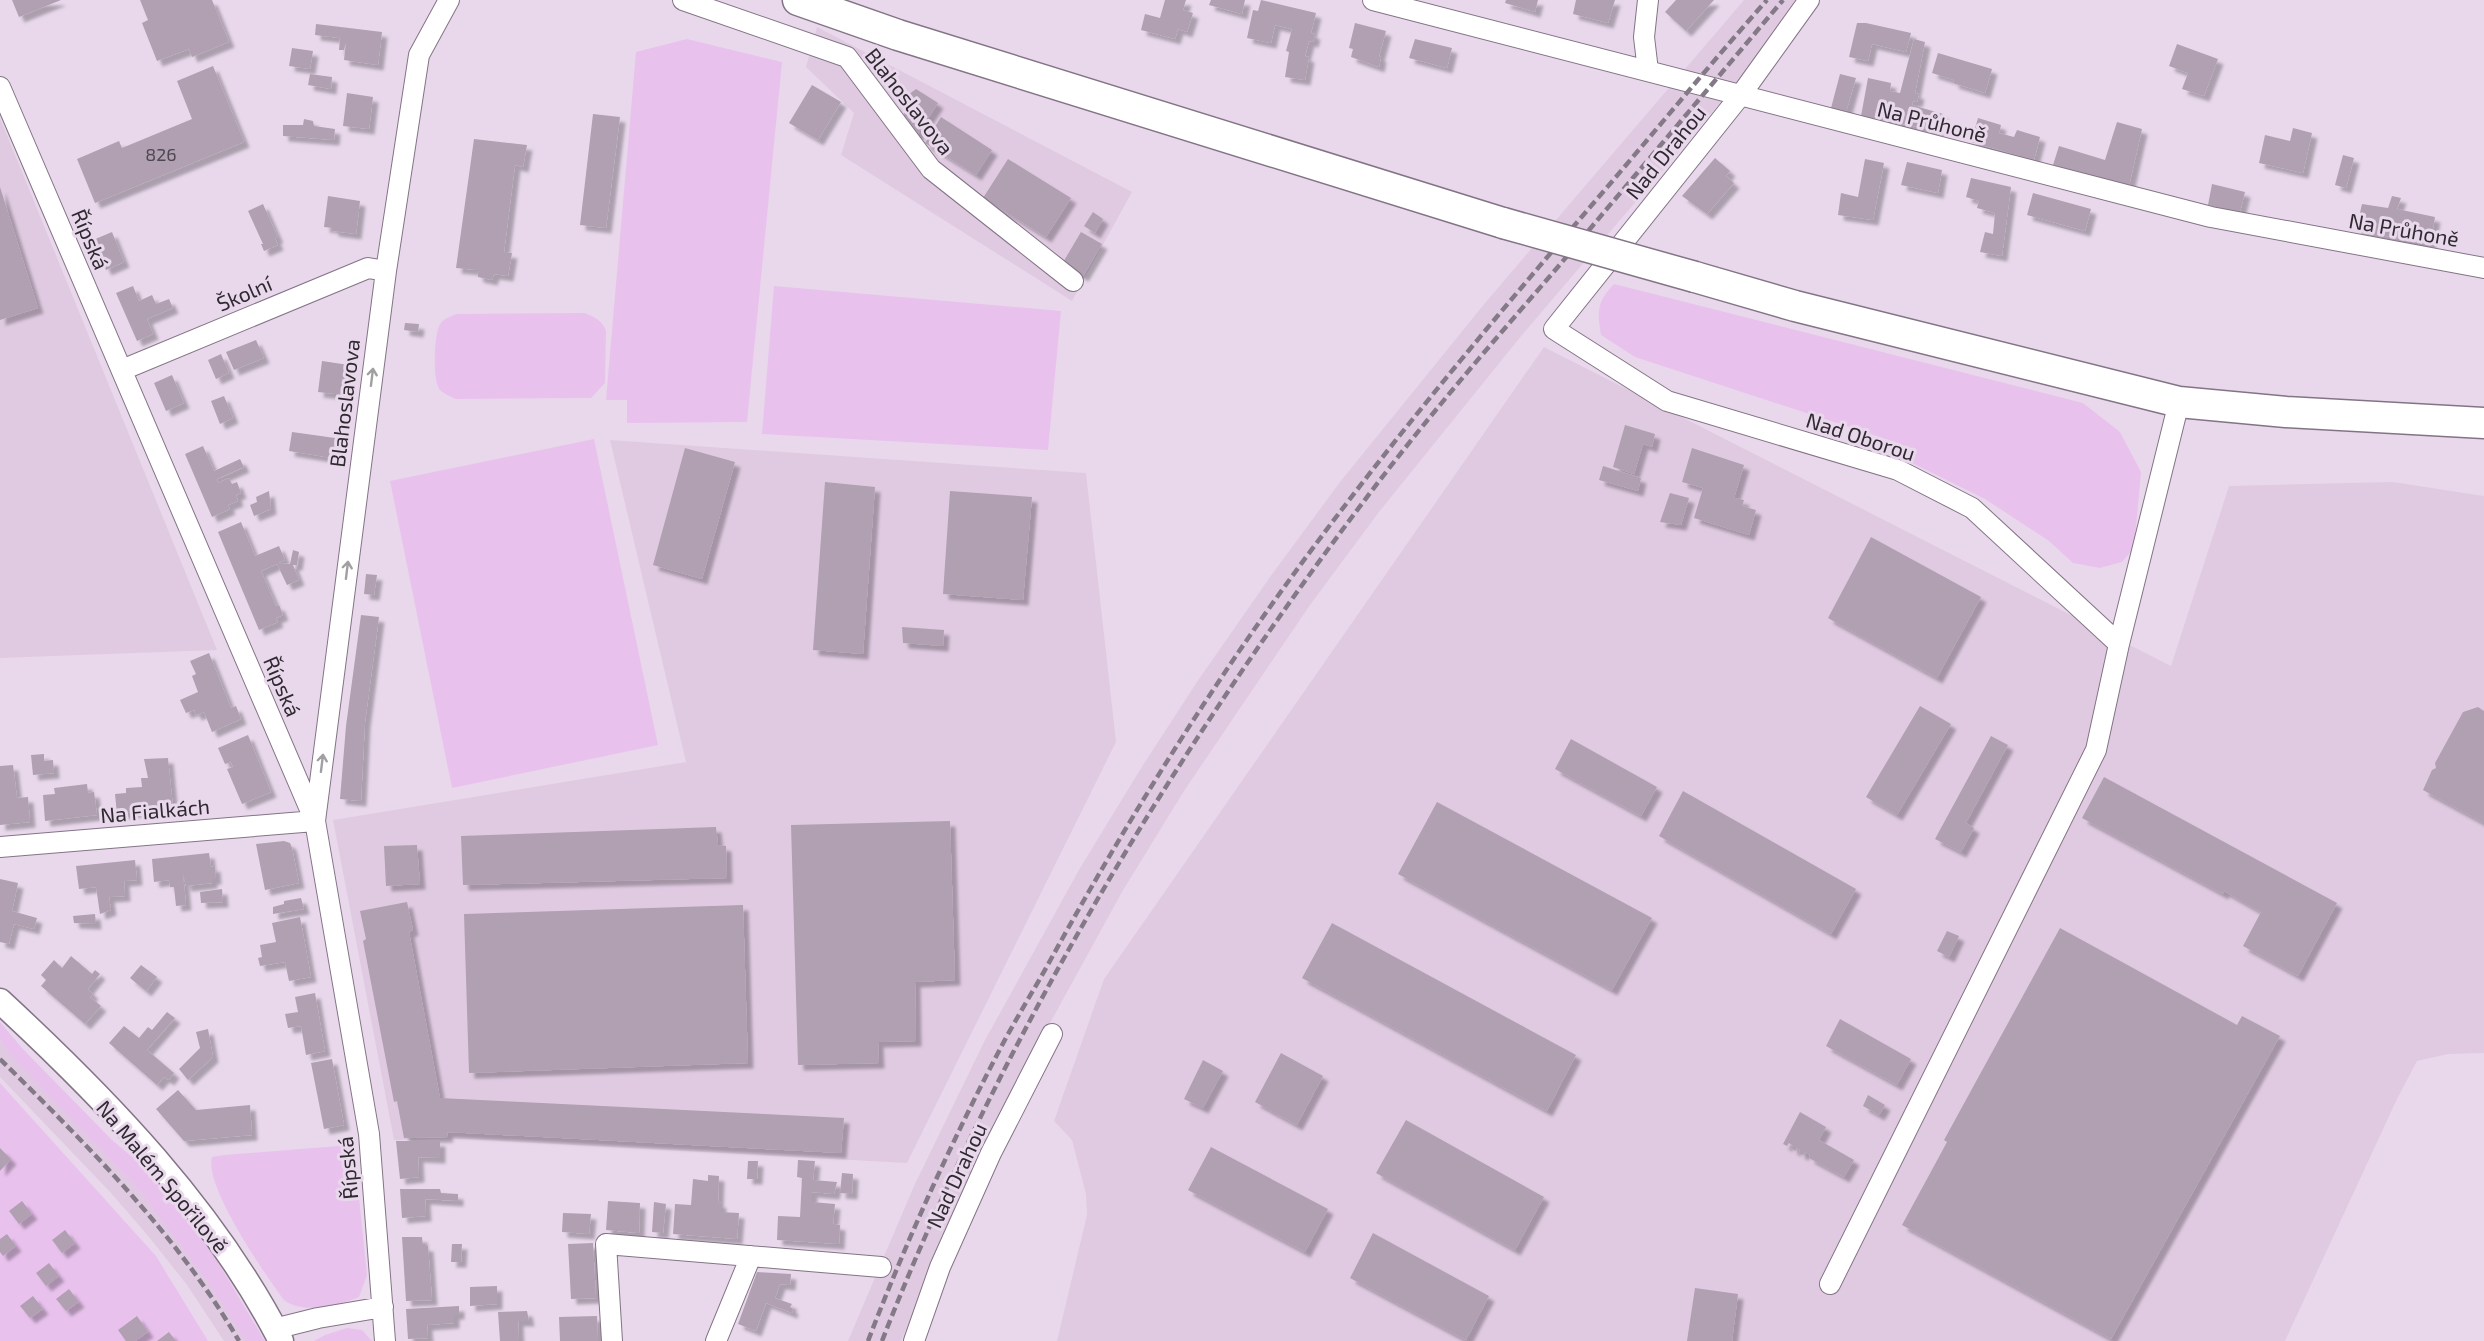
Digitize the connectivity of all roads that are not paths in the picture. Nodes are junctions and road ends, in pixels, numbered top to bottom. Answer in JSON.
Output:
{"nodes":[{"id":1,"x":449,"y":0,"type":"edge"},
{"id":2,"x":683,"y":0,"type":"edge"},
{"id":3,"x":798,"y":0,"type":"edge"},
{"id":4,"x":1372,"y":0,"type":"edge"},
{"id":5,"x":1648,"y":0,"type":"edge"},
{"id":6,"x":1809,"y":0,"type":"edge"},
{"id":7,"x":1408,"y":5,"type":"edge"},
{"id":8,"x":1648,"y":71,"type":"junction"},
{"id":9,"x":0,"y":87,"type":"edge"},
{"id":10,"x":1740,"y":96,"type":"junction"},
{"id":11,"x":2484,"y":268,"type":"edge"},
{"id":12,"x":386,"y":271,"type":"junction"},
{"id":13,"x":1073,"y":281,"type":"dead end"},
{"id":14,"x":1554,"y":329,"type":"joint"},
{"id":15,"x":122,"y":370,"type":"junction"},
{"id":16,"x":2179,"y":402,"type":"junction"},
{"id":17,"x":2484,"y":423,"type":"edge"},
{"id":18,"x":2119,"y":644,"type":"junction"},
{"id":19,"x":315,"y":821,"type":"junction"},
{"id":20,"x":0,"y":847,"type":"edge"},
{"id":21,"x":0,"y":1000,"type":"edge"},
{"id":22,"x":1052,"y":1034,"type":"dead end"},
{"id":23,"x":751,"y":1256,"type":"junction"},
{"id":24,"x":881,"y":1267,"type":"dead end"},
{"id":25,"x":1830,"y":1284,"type":"dead end"},
{"id":26,"x":382,"y":1307,"type":"junction"},
{"id":27,"x":278,"y":1335,"type":"edge"},
{"id":28,"x":385,"y":1341,"type":"edge"},
{"id":29,"x":612,"y":1341,"type":"edge"},
{"id":30,"x":716,"y":1341,"type":"edge"},
{"id":31,"x":914,"y":1341,"type":"edge"}],
"edges":[{"from":1,"to":12,"type":"street","name":"Blahoslavova"},
{"from":2,"to":13,"type":"street","name":"Blahoslavova"},
{"from":3,"to":16,"type":"main road","bridge":true},
{"from":4,"to":7,"type":"street","name":"Na Průhoně"},
{"from":5,"to":8,"type":"street"},
{"from":6,"to":10,"type":"street","name":"Nad Drahou"},
{"from":7,"to":8,"type":"street","name":"Na Průhoně"},
{"from":8,"to":10,"type":"street","name":"Na Průhoně"},
{"from":9,"to":15,"type":"street","name":"Řípská"},
{"from":10,"to":11,"type":"street","name":"Na Průhoně"},
{"from":10,"to":14,"type":"street","name":"Nad Drahou"},
{"from":12,"to":15,"type":"street","name":"Školní"},
{"from":19,"to":12,"type":"street","name":"Blahoslavova","one_way":true},
{"from":14,"to":18,"type":"street","name":"Nad Oborou"},
{"from":15,"to":19,"type":"street","name":"Řípská"},
{"from":16,"to":17,"type":"main road"},
{"from":16,"to":18,"type":"street"},
{"from":18,"to":25,"type":"street"},
{"from":19,"to":20,"type":"street","name":"Na Fialkách"},
{"from":19,"to":26,"type":"street","name":"Řípská"},
{"from":21,"to":27,"type":"street","name":"Na Malém Spořilově"},
{"from":22,"to":31,"type":"street","name":"Nad Drahou"},
{"from":23,"to":24,"type":"street"},
{"from":23,"to":29,"type":"street"},
{"from":23,"to":30,"type":"street"},
{"from":26,"to":27,"type":"street"},
{"from":26,"to":28,"type":"street","name":"Řípská"}]}
